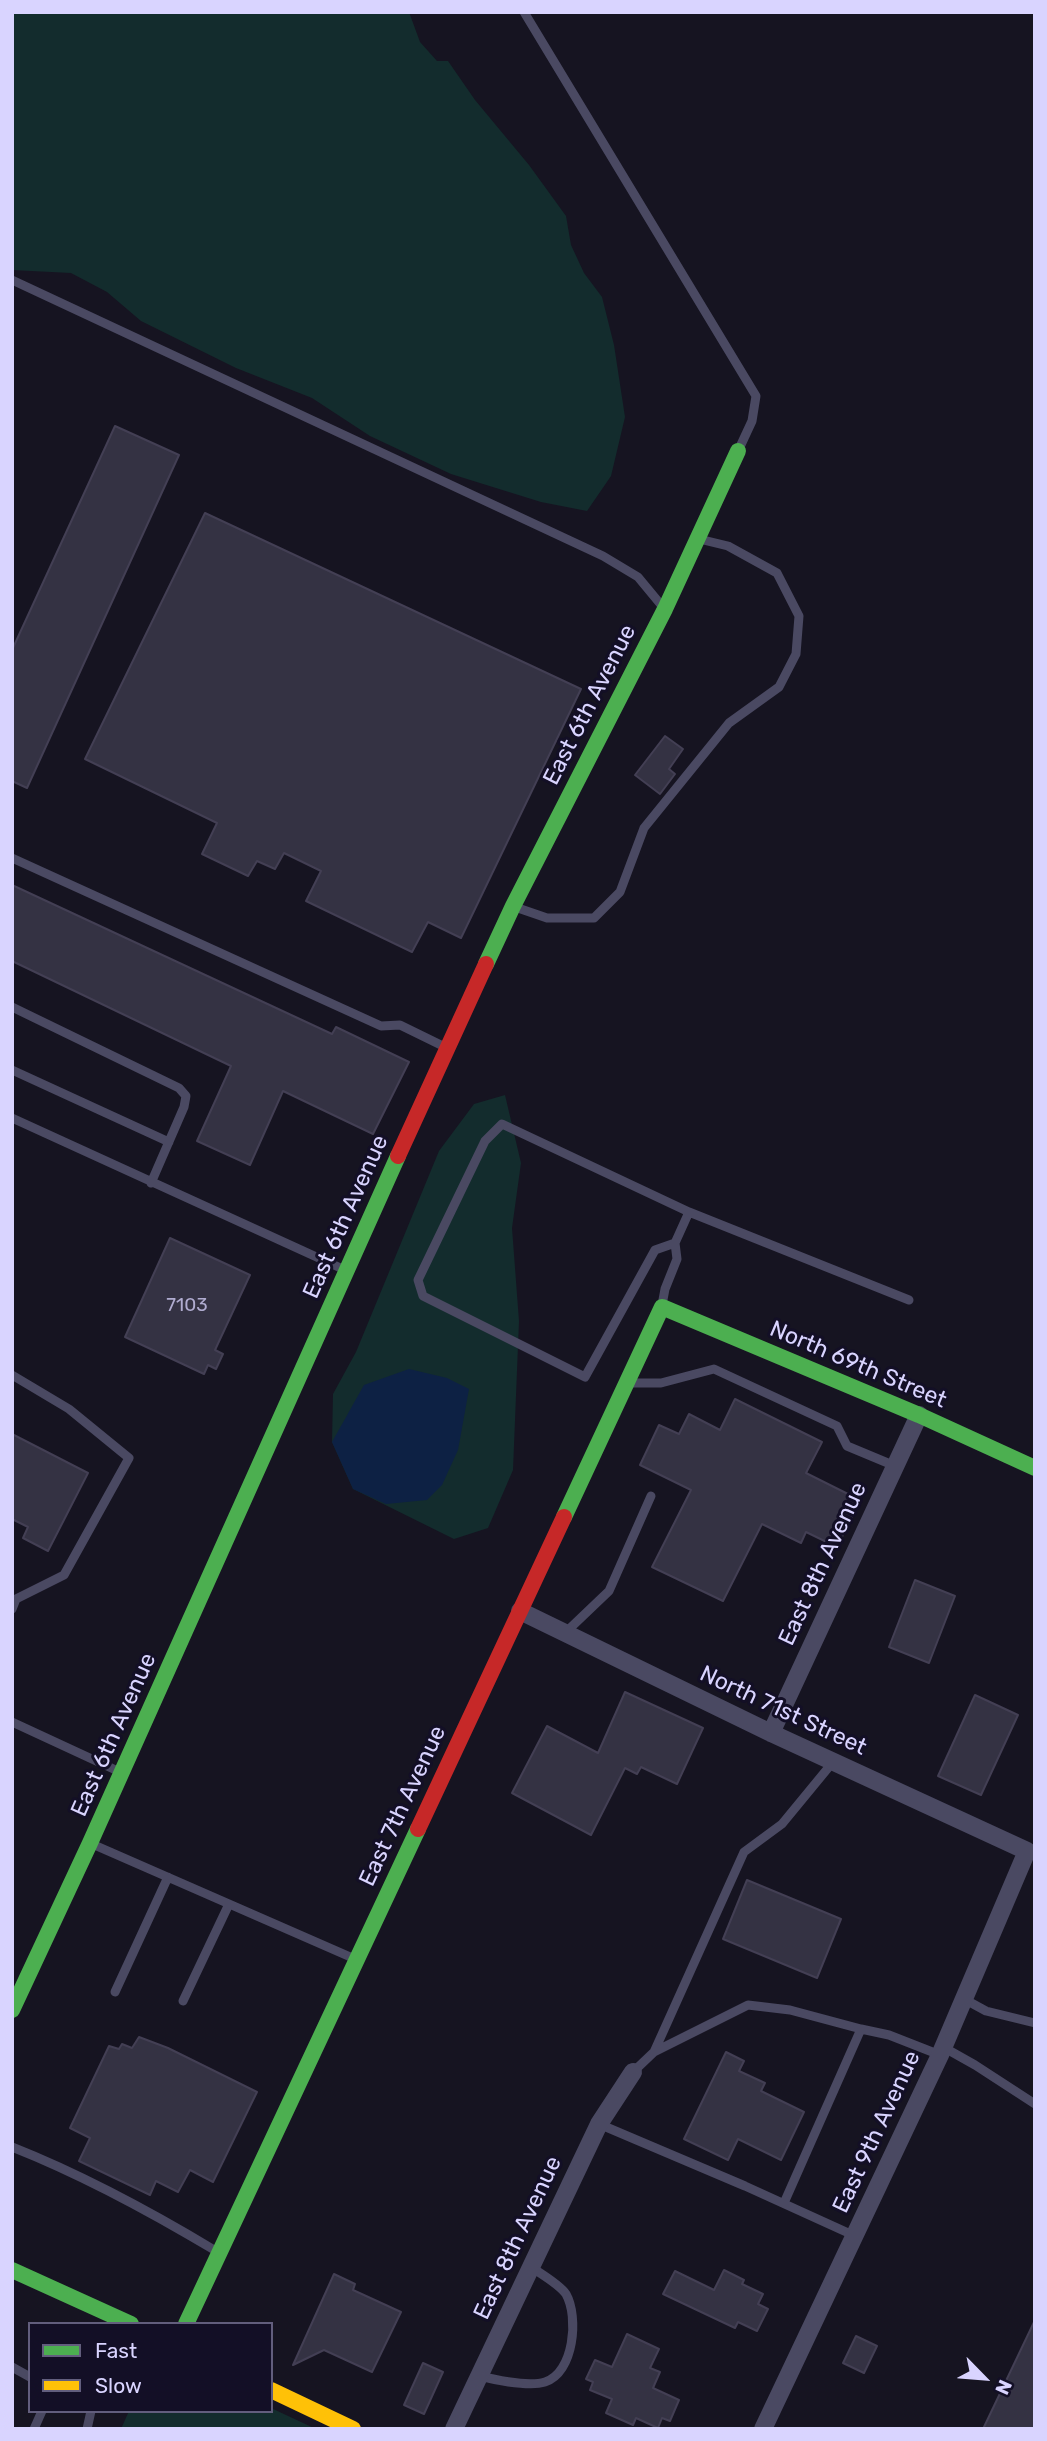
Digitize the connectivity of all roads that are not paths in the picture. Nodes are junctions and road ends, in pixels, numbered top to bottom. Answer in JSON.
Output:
{"nodes":[{"id":1,"x":524,"y":12,"type":"edge"},
{"id":2,"x":12,"y":280,"type":"edge"},
{"id":3,"x":738,"y":451,"type":"joint"},
{"id":4,"x":698,"y":538,"type":"junction"},
{"id":5,"x":665,"y":609,"type":"junction"},
{"id":6,"x":12,"y":858,"type":"edge"},
{"id":7,"x":513,"y":906,"type":"junction"},
{"id":8,"x":12,"y":1007,"type":"edge"},
{"id":9,"x":447,"y":1048,"type":"junction"},
{"id":10,"x":12,"y":1070,"type":"edge"},
{"id":11,"x":12,"y":1118,"type":"edge"},
{"id":12,"x":169,"y":1142,"type":"junction"},
{"id":13,"x":151,"y":1183,"type":"junction"},
{"id":14,"x":689,"y":1212,"type":"junction"},
{"id":15,"x":675,"y":1243,"type":"junction"},
{"id":16,"x":347,"y":1271,"type":"junction"},
{"id":17,"x":909,"y":1300,"type":"dead end"},
{"id":18,"x":662,"y":1307,"type":"junction"},
{"id":19,"x":12,"y":1375,"type":"edge"},
{"id":20,"x":626,"y":1383,"type":"junction"},
{"id":21,"x":919,"y":1415,"type":"junction"},
{"id":22,"x":895,"y":1466,"type":"junction"},
{"id":23,"x":1035,"y":1468,"type":"edge"},
{"id":24,"x":651,"y":1496,"type":"dead end"},
{"id":25,"x":14,"y":1602,"type":"edge"},
{"id":26,"x":520,"y":1611,"type":"junction"},
{"id":27,"x":565,"y":1633,"type":"junction"},
{"id":28,"x":12,"y":1722,"type":"edge"},
{"id":29,"x":772,"y":1733,"type":"junction"},
{"id":30,"x":834,"y":1762,"type":"junction"},
{"id":31,"x":122,"y":1773,"type":"junction"},
{"id":32,"x":90,"y":1843,"type":"junction"},
{"id":33,"x":1027,"y":1851,"type":"joint"},
{"id":34,"x":168,"y":1877,"type":"junction"},
{"id":35,"x":229,"y":1904,"type":"junction"},
{"id":36,"x":356,"y":1960,"type":"junction"},
{"id":37,"x":115,"y":1992,"type":"dead end"},
{"id":38,"x":964,"y":1999,"type":"junction"},
{"id":39,"x":183,"y":2001,"type":"dead end"},
{"id":40,"x":12,"y":2010,"type":"edge"},
{"id":41,"x":1035,"y":2024,"type":"edge"},
{"id":42,"x":861,"y":2029,"type":"junction"},
{"id":43,"x":942,"y":2051,"type":"junction"},
{"id":44,"x":654,"y":2052,"type":"junction"},
{"id":45,"x":633,"y":2072,"type":"joint"},
{"id":46,"x":1035,"y":2104,"type":"edge"},
{"id":47,"x":599,"y":2124,"type":"junction"},
{"id":48,"x":12,"y":2147,"type":"edge"},
{"id":49,"x":784,"y":2203,"type":"junction"},
{"id":50,"x":855,"y":2236,"type":"junction"},
{"id":51,"x":219,"y":2252,"type":"junction"},
{"id":52,"x":531,"y":2267,"type":"junction"},
{"id":53,"x":12,"y":2270,"type":"edge"},
{"id":54,"x":121,"y":2322,"type":"edge"},
{"id":55,"x":187,"y":2322,"type":"edge"},
{"id":56,"x":12,"y":2367,"type":"edge"},
{"id":57,"x":28,"y":2376,"type":"edge"},
{"id":58,"x":479,"y":2376,"type":"junction"},
{"id":59,"x":273,"y":2391,"type":"edge"},
{"id":60,"x":41,"y":2413,"type":"edge"},
{"id":61,"x":34,"y":2429,"type":"edge"},
{"id":62,"x":353,"y":2429,"type":"edge"},
{"id":63,"x":454,"y":2429,"type":"edge"},
{"id":64,"x":762,"y":2429,"type":"edge"}],
"edges":[{"from":1,"to":3,"type":"lane"},
{"from":2,"to":5,"type":"lane"},
{"from":3,"to":4,"type":"street","name":"East 6th Avenue"},
{"from":4,"to":5,"type":"street","name":"East 6th Avenue"},
{"from":4,"to":7,"type":"lane"},
{"from":5,"to":7,"type":"street","name":"East 6th Avenue"},
{"from":6,"to":9,"type":"lane"},
{"from":7,"to":9,"type":"street","name":"East 6th Avenue"},
{"from":8,"to":12,"type":"lane"},
{"from":9,"to":16,"type":"street","name":"East 6th Avenue"},
{"from":10,"to":12,"type":"lane"},
{"from":11,"to":13,"type":"lane"},
{"from":12,"to":13,"type":"lane"},
{"from":13,"to":16,"type":"lane"},
{"from":14,"to":15,"type":"lane"},
{"from":14,"to":15,"type":"lane"},
{"from":14,"to":17,"type":"lane"},
{"from":15,"to":18,"type":"lane"},
{"from":16,"to":31,"type":"street","name":"East 6th Avenue"},
{"from":18,"to":20,"type":"street","name":"East 7th Avenue"},
{"from":18,"to":21,"type":"street","name":"North 69th Street"},
{"from":19,"to":25,"type":"lane"},
{"from":20,"to":22,"type":"lane"},
{"from":20,"to":26,"type":"street","name":"East 7th Avenue"},
{"from":21,"to":22,"type":"street","name":"East 8th Avenue"},
{"from":21,"to":23,"type":"street","name":"North 69th Street"},
{"from":22,"to":29,"type":"street","name":"East 8th Avenue"},
{"from":24,"to":27,"type":"lane"},
{"from":26,"to":27,"type":"street","name":"North 71st Street"},
{"from":26,"to":36,"type":"street","name":"East 7th Avenue"},
{"from":27,"to":29,"type":"street","name":"North 71st Street"},
{"from":28,"to":31,"type":"lane"},
{"from":29,"to":30,"type":"street","name":"North 71st Street"},
{"from":30,"to":33,"type":"street","name":"North 71st Street"},
{"from":30,"to":44,"type":"lane"},
{"from":31,"to":32,"type":"street","name":"East 6th Avenue"},
{"from":32,"to":34,"type":"lane"},
{"from":32,"to":40,"type":"street","name":"East 6th Avenue"},
{"from":33,"to":38,"type":"street","name":"East 9th Avenue"},
{"from":34,"to":35,"type":"lane"},
{"from":34,"to":37,"type":"lane"},
{"from":35,"to":36,"type":"lane"},
{"from":35,"to":39,"type":"lane"},
{"from":36,"to":51,"type":"street","name":"East 7th Avenue"},
{"from":38,"to":41,"type":"lane"},
{"from":38,"to":43,"type":"street","name":"East 9th Avenue"},
{"from":42,"to":43,"type":"lane"},
{"from":42,"to":44,"type":"lane"},
{"from":42,"to":49,"type":"lane"},
{"from":43,"to":46,"type":"lane"},
{"from":43,"to":50,"type":"street","name":"East 9th Avenue"},
{"from":44,"to":45,"type":"lane"},
{"from":45,"to":47,"type":"street","name":"East 8th Avenue"},
{"from":47,"to":49,"type":"lane"},
{"from":47,"to":52,"type":"street","name":"East 8th Avenue"},
{"from":48,"to":51,"type":"lane"},
{"from":49,"to":50,"type":"lane"},
{"from":50,"to":64,"type":"street","name":"East 9th Avenue"},
{"from":51,"to":55,"type":"street","name":"East 7th Avenue"},
{"from":52,"to":58,"type":"street","name":"East 8th Avenue"},
{"from":52,"to":58,"type":"lane"},
{"from":53,"to":54,"type":"street"},
{"from":56,"to":57,"type":"lane"},
{"from":58,"to":63,"type":"street","name":"East 8th Avenue"},
{"from":59,"to":62,"type":"street"},
{"from":60,"to":61,"type":"lane"}]}
